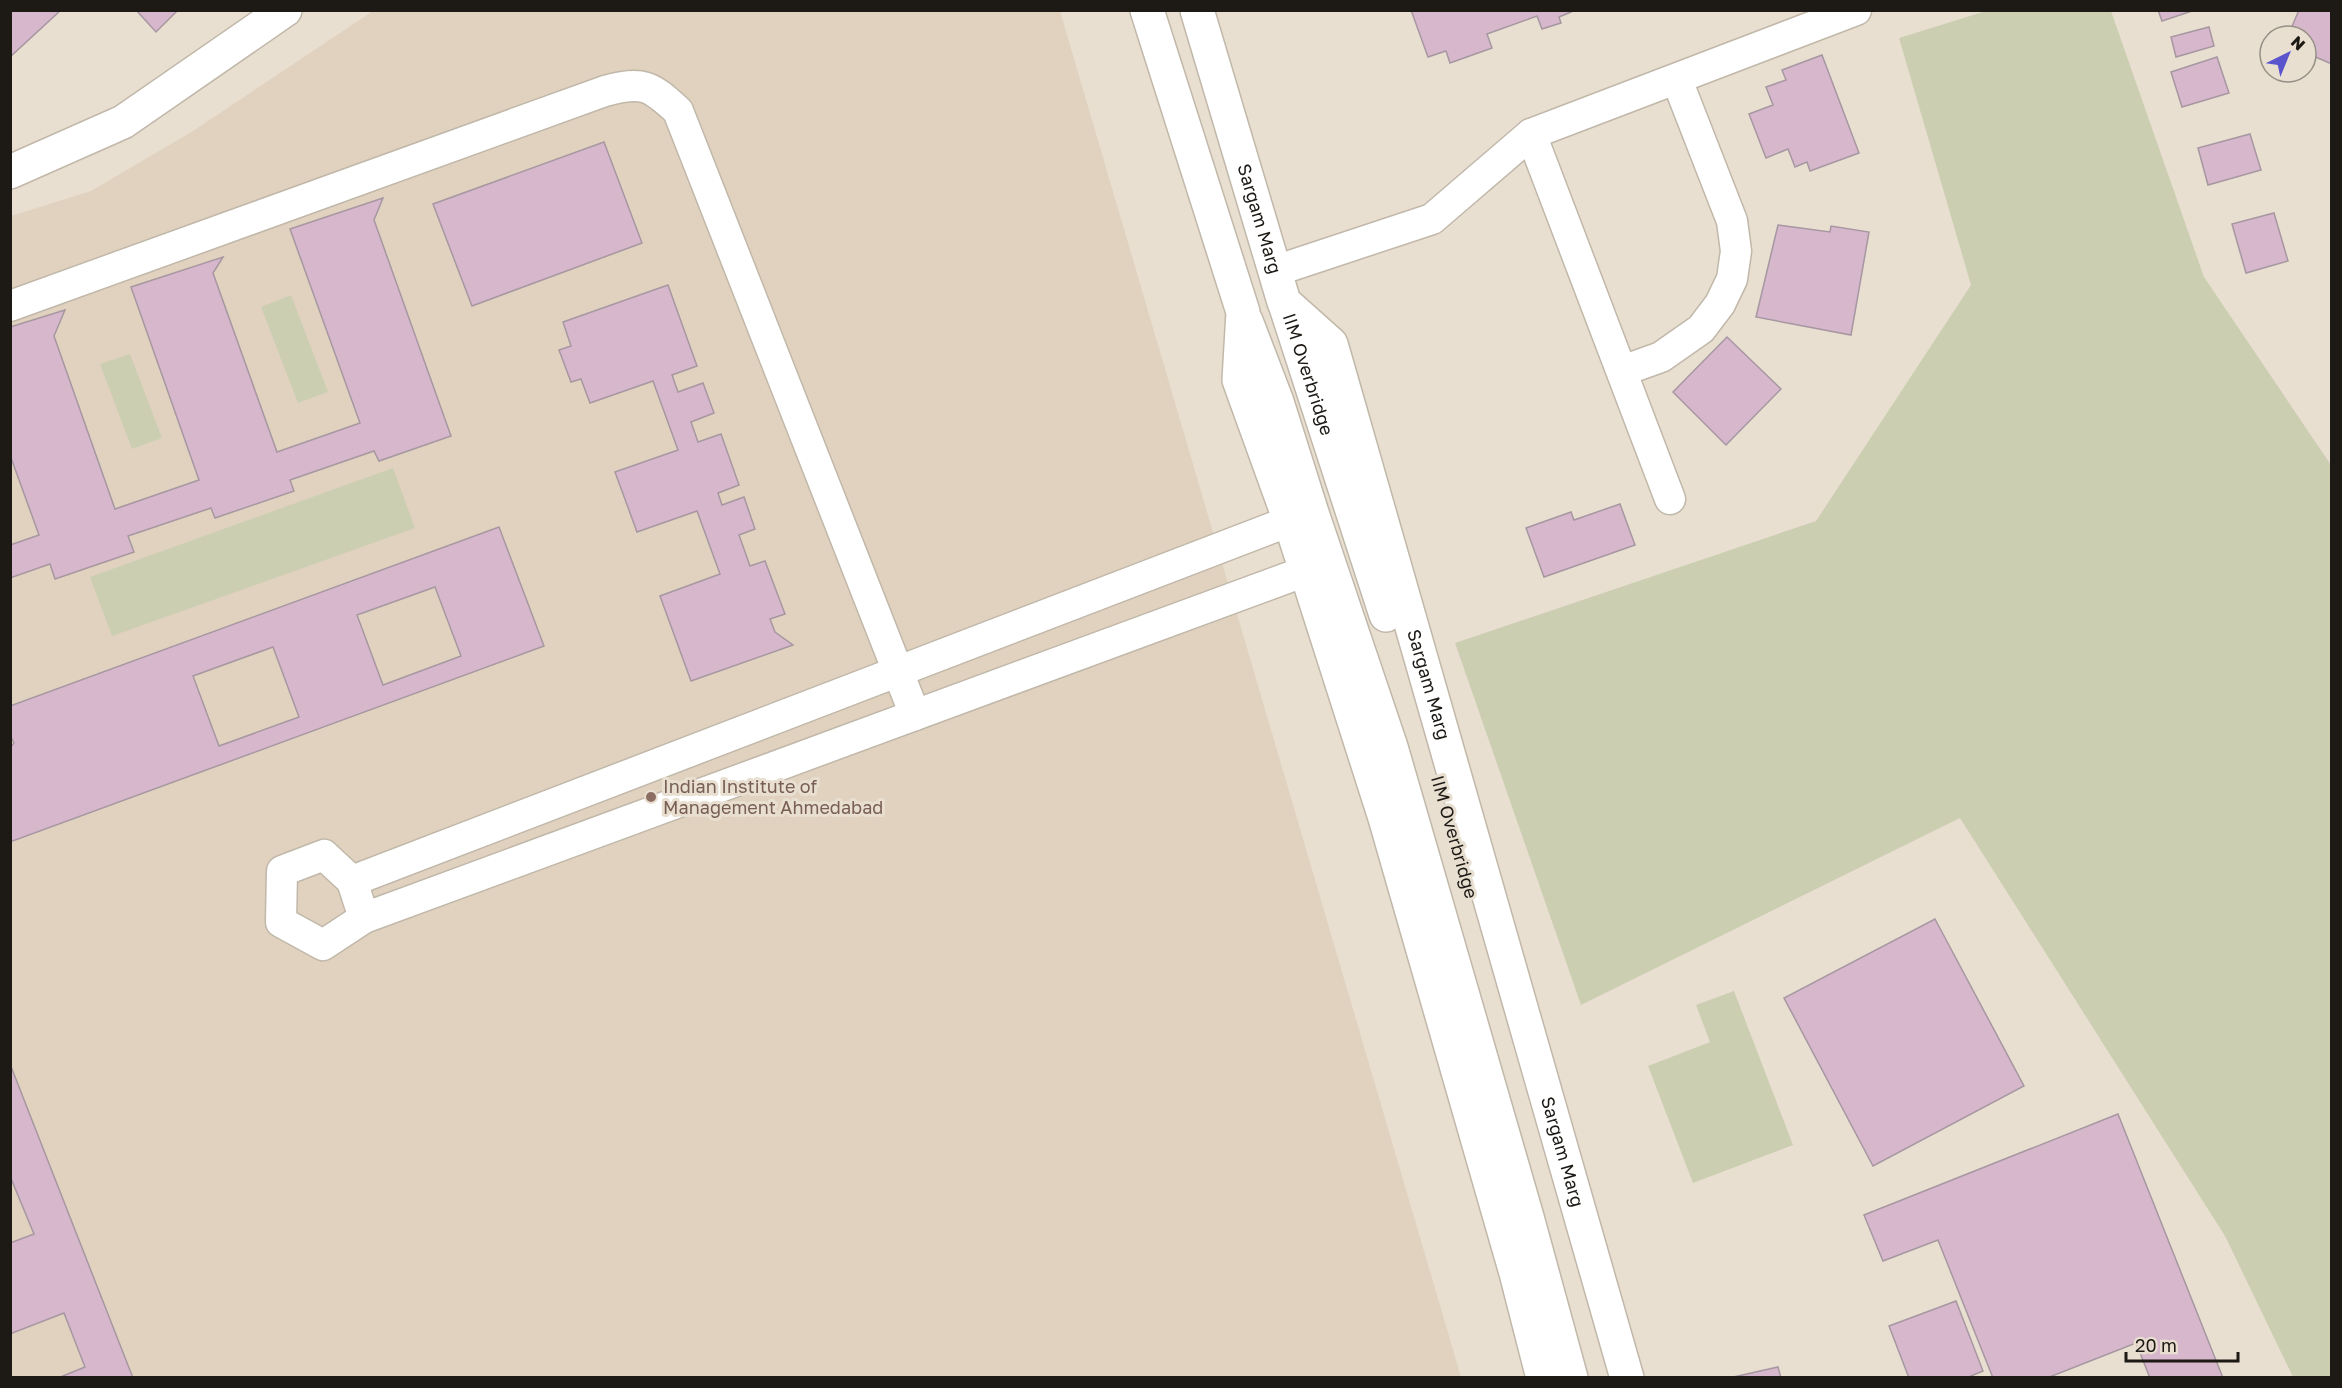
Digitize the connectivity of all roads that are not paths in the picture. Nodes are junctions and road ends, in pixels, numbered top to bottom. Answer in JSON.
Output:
{"nodes":[{"id":1,"x":285,"y":10,"type":"edge"},
{"id":2,"x":1147,"y":10,"type":"edge"},
{"id":3,"x":1197,"y":10,"type":"edge"},
{"id":4,"x":1856,"y":10,"type":"edge"},
{"id":5,"x":1677,"y":80,"type":"junction"},
{"id":6,"x":1531,"y":134,"type":"junction"},
{"id":7,"x":13,"y":166,"type":"edge"},
{"id":8,"x":1275,"y":271,"type":"junction"},
{"id":9,"x":1284,"y":302,"type":"junction"},
{"id":10,"x":10,"y":306,"type":"edge"},
{"id":11,"x":1622,"y":371,"type":"junction"},
{"id":12,"x":1670,"y":499,"type":"dead end"},
{"id":13,"x":1301,"y":517,"type":"junction"},
{"id":14,"x":1306,"y":571,"type":"junction"},
{"id":15,"x":899,"y":672,"type":"junction"},
{"id":16,"x":915,"y":715,"type":"junction"},
{"id":17,"x":352,"y":881,"type":"junction"},
{"id":18,"x":364,"y":918,"type":"junction"},
{"id":19,"x":1542,"y":1377,"type":"edge"},
{"id":20,"x":1571,"y":1377,"type":"edge"},
{"id":21,"x":1606,"y":1377,"type":"edge"},
{"id":22,"x":1627,"y":1377,"type":"edge"}],
"edges":[{"from":1,"to":7,"type":"main road"},
{"from":2,"to":13,"type":"main road"},
{"from":3,"to":8,"type":"main road","name":"Sargam Marg"},
{"from":4,"to":5,"type":"street"},
{"from":5,"to":6,"type":"street"},
{"from":5,"to":11,"type":"street"},
{"from":6,"to":8,"type":"street"},
{"from":6,"to":11,"type":"street"},
{"from":8,"to":9,"type":"main road","name":"Sargam Marg"},
{"from":9,"to":21,"type":"main road","name":"IIM Overbridge"},
{"from":9,"to":22,"type":"main road","name":"Sargam Marg"},
{"from":10,"to":15,"type":"street"},
{"from":11,"to":12,"type":"street"},
{"from":13,"to":14,"type":"main road"},
{"from":13,"to":15,"type":"street"},
{"from":13,"to":20,"type":"main road","name":"IIM Overbridge"},
{"from":14,"to":16,"type":"street"},
{"from":14,"to":19,"type":"main road"},
{"from":15,"to":16,"type":"street"},
{"from":15,"to":17,"type":"street"},
{"from":16,"to":18,"type":"street"},
{"from":17,"to":18,"type":"street"},
{"from":17,"to":18,"type":"street"}]}
